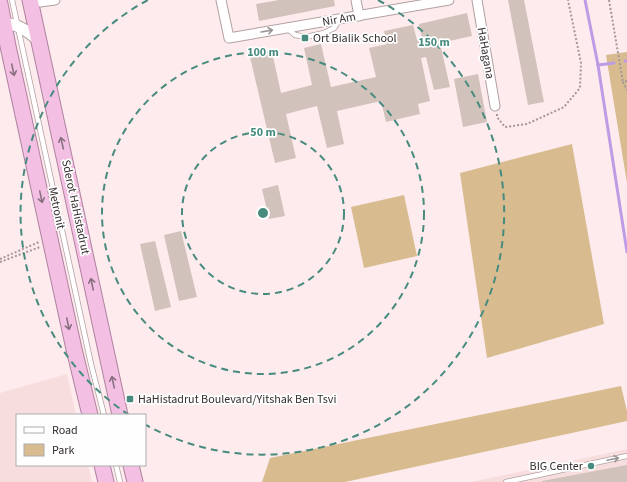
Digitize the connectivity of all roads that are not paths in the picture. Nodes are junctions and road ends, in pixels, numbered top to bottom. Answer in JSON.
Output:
{"nodes":[{"id":1,"x":12,"y":0,"type":"edge"},
{"id":2,"x":30,"y":0,"type":"edge"},
{"id":3,"x":34,"y":0,"type":"edge"},
{"id":4,"x":55,"y":0,"type":"edge"},
{"id":5,"x":221,"y":0,"type":"edge"},
{"id":6,"x":356,"y":0,"type":"edge"},
{"id":7,"x":449,"y":0,"type":"edge"},
{"id":8,"x":477,"y":0,"type":"edge"},
{"id":9,"x":0,"y":4,"type":"edge"},
{"id":10,"x":359,"y":16,"type":"junction"},
{"id":11,"x":7,"y":24,"type":"edge"},
{"id":12,"x":38,"y":40,"type":"junction"},
{"id":13,"x":4,"y":45,"type":"edge"},
{"id":14,"x":495,"y":106,"type":"road end"},
{"id":15,"x":90,"y":414,"type":"edge"},
{"id":16,"x":104,"y":414,"type":"edge"},
{"id":17,"x":120,"y":414,"type":"edge"},
{"id":18,"x":627,"y":456,"type":"edge"},
{"id":19,"x":102,"y":466,"type":"edge"},
{"id":20,"x":116,"y":466,"type":"edge"},
{"id":21,"x":131,"y":466,"type":"edge"},
{"id":22,"x":106,"y":482,"type":"edge"},
{"id":23,"x":120,"y":482,"type":"edge"},
{"id":24,"x":135,"y":482,"type":"edge"},
{"id":25,"x":506,"y":482,"type":"edge"}],
"edges":[{"from":1,"to":11,"type":"lane","name":"Metronit"},
{"from":2,"to":12,"type":"highway","name":"Sderot HaHistadrut"},
{"from":3,"to":4,"type":"street"},
{"from":5,"to":10,"type":"street","name":"Nir Am","one_way":true},
{"from":6,"to":10,"type":"street"},
{"from":7,"to":10,"type":"street","name":"Nir Am"},
{"from":8,"to":14,"type":"street","name":"HaHagana"},
{"from":9,"to":11,"type":"highway"},
{"from":11,"to":12,"type":"street"},
{"from":11,"to":13,"type":"highway"},
{"from":11,"to":16,"type":"lane","name":"Metronit"},
{"from":17,"to":12,"type":"highway","name":"Sderot HaHistadrut","one_way":true},
{"from":13,"to":15,"type":"highway","one_way":true},
{"from":25,"to":18,"type":"lane","one_way":true},
{"from":19,"to":22,"type":"highway"},
{"from":20,"to":23,"type":"lane"},
{"from":21,"to":24,"type":"highway"}]}
